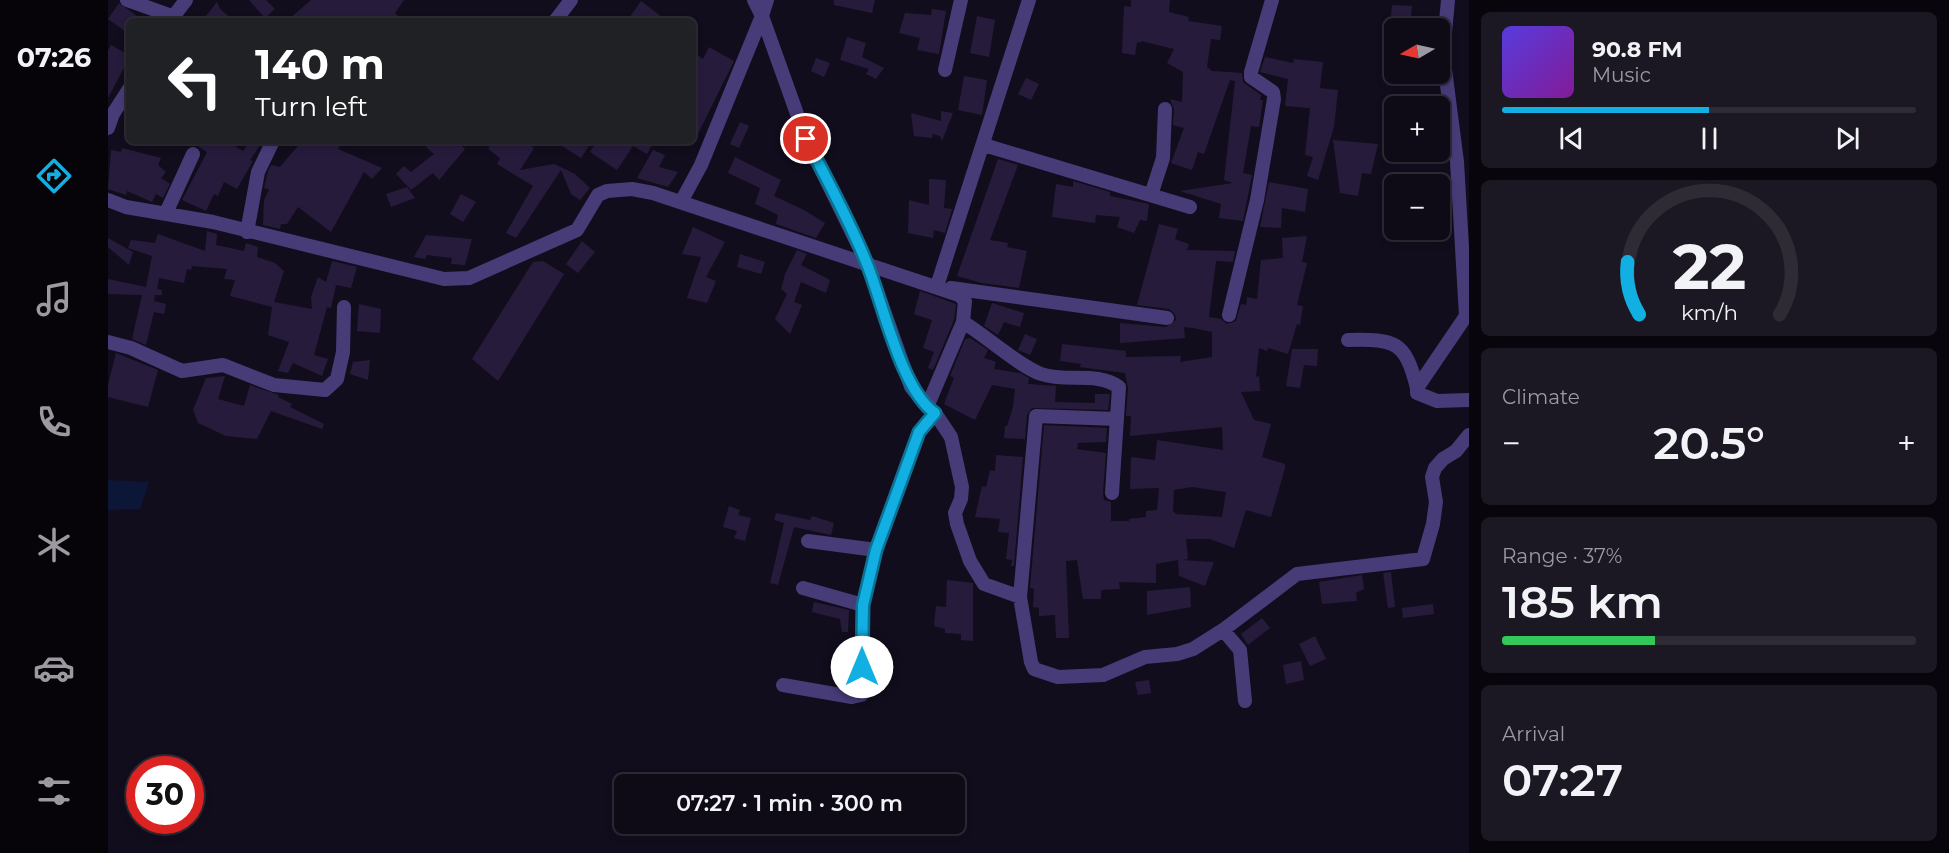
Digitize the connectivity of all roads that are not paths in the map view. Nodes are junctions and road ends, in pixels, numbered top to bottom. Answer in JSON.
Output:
{"nodes":[{"id":1,"x":127,"y":0,"type":"edge"},
{"id":2,"x":186,"y":0,"type":"edge"},
{"id":3,"x":571,"y":0,"type":"edge"},
{"id":4,"x":754,"y":0,"type":"edge"},
{"id":5,"x":767,"y":0,"type":"edge"},
{"id":6,"x":961,"y":0,"type":"edge"},
{"id":7,"x":1029,"y":0,"type":"edge"},
{"id":8,"x":1272,"y":0,"type":"edge"},
{"id":9,"x":1448,"y":0,"type":"edge"},
{"id":10,"x":762,"y":16,"type":"junction"},
{"id":11,"x":171,"y":18,"type":"edge"},
{"id":12,"x":557,"y":18,"type":"edge"},
{"id":13,"x":945,"y":70,"type":"dead end"},
{"id":14,"x":126,"y":94,"type":"edge"},
{"id":15,"x":1165,"y":110,"type":"dead end"},
{"id":16,"x":108,"y":128,"type":"edge"},
{"id":17,"x":272,"y":144,"type":"edge"},
{"id":18,"x":984,"y":145,"type":"junction"},
{"id":19,"x":194,"y":154,"type":"dead end"},
{"id":20,"x":1463,"y":163,"type":"edge"},
{"id":21,"x":1151,"y":195,"type":"junction"},
{"id":22,"x":108,"y":200,"type":"edge"},
{"id":23,"x":681,"y":202,"type":"junction"},
{"id":24,"x":1190,"y":207,"type":"dead end"},
{"id":25,"x":166,"y":213,"type":"junction"},
{"id":26,"x":247,"y":232,"type":"junction"},
{"id":27,"x":867,"y":263,"type":"junction"},
{"id":28,"x":937,"y":286,"type":"junction"},
{"id":29,"x":344,"y":307,"type":"dead end"},
{"id":30,"x":1229,"y":315,"type":"dead end"},
{"id":31,"x":1167,"y":318,"type":"dead end"},
{"id":32,"x":963,"y":322,"type":"junction"},
{"id":33,"x":1348,"y":340,"type":"dead end"},
{"id":34,"x":108,"y":342,"type":"edge"},
{"id":35,"x":1417,"y":388,"type":"junction"},
{"id":36,"x":1469,"y":400,"type":"edge"},
{"id":37,"x":931,"y":410,"type":"junction"},
{"id":38,"x":1117,"y":419,"type":"junction"},
{"id":39,"x":1469,"y":435,"type":"edge"},
{"id":40,"x":1112,"y":493,"type":"dead end"},
{"id":41,"x":808,"y":541,"type":"dead end"},
{"id":42,"x":876,"y":550,"type":"junction"},
{"id":43,"x":803,"y":588,"type":"dead end"},
{"id":44,"x":1020,"y":597,"type":"junction"},
{"id":45,"x":863,"y":605,"type":"junction"},
{"id":46,"x":1223,"y":630,"type":"junction"},
{"id":47,"x":783,"y":685,"type":"dead end"},
{"id":48,"x":1245,"y":701,"type":"dead end"}],
"edges":[{"from":1,"to":11,"type":"street"},
{"from":2,"to":11,"type":"street"},
{"from":3,"to":12,"type":"street"},
{"from":4,"to":10,"type":"street"},
{"from":5,"to":10,"type":"street"},
{"from":6,"to":13,"type":"street"},
{"from":7,"to":18,"type":"street"},
{"from":8,"to":30,"type":"street"},
{"from":9,"to":20,"type":"street"},
{"from":10,"to":23,"type":"street"},
{"from":10,"to":27,"type":"street"},
{"from":14,"to":16,"type":"street"},
{"from":15,"to":21,"type":"street"},
{"from":17,"to":26,"type":"street"},
{"from":18,"to":21,"type":"street"},
{"from":18,"to":28,"type":"street"},
{"from":19,"to":25,"type":"street"},
{"from":20,"to":35,"type":"street"},
{"from":21,"to":24,"type":"street"},
{"from":22,"to":25,"type":"street"},
{"from":23,"to":26,"type":"street"},
{"from":23,"to":27,"type":"street"},
{"from":25,"to":26,"type":"street"},
{"from":27,"to":28,"type":"street"},
{"from":27,"to":37,"type":"street"},
{"from":28,"to":31,"type":"street"},
{"from":28,"to":32,"type":"street"},
{"from":29,"to":34,"type":"street"},
{"from":32,"to":37,"type":"street"},
{"from":32,"to":38,"type":"street"},
{"from":33,"to":35,"type":"street"},
{"from":35,"to":36,"type":"street"},
{"from":37,"to":42,"type":"street"},
{"from":37,"to":44,"type":"street"},
{"from":38,"to":40,"type":"street"},
{"from":38,"to":44,"type":"street"},
{"from":39,"to":46,"type":"street"},
{"from":41,"to":42,"type":"street"},
{"from":42,"to":45,"type":"street"},
{"from":43,"to":45,"type":"street"},
{"from":44,"to":46,"type":"street"},
{"from":45,"to":47,"type":"street"},
{"from":46,"to":48,"type":"street"}]}
